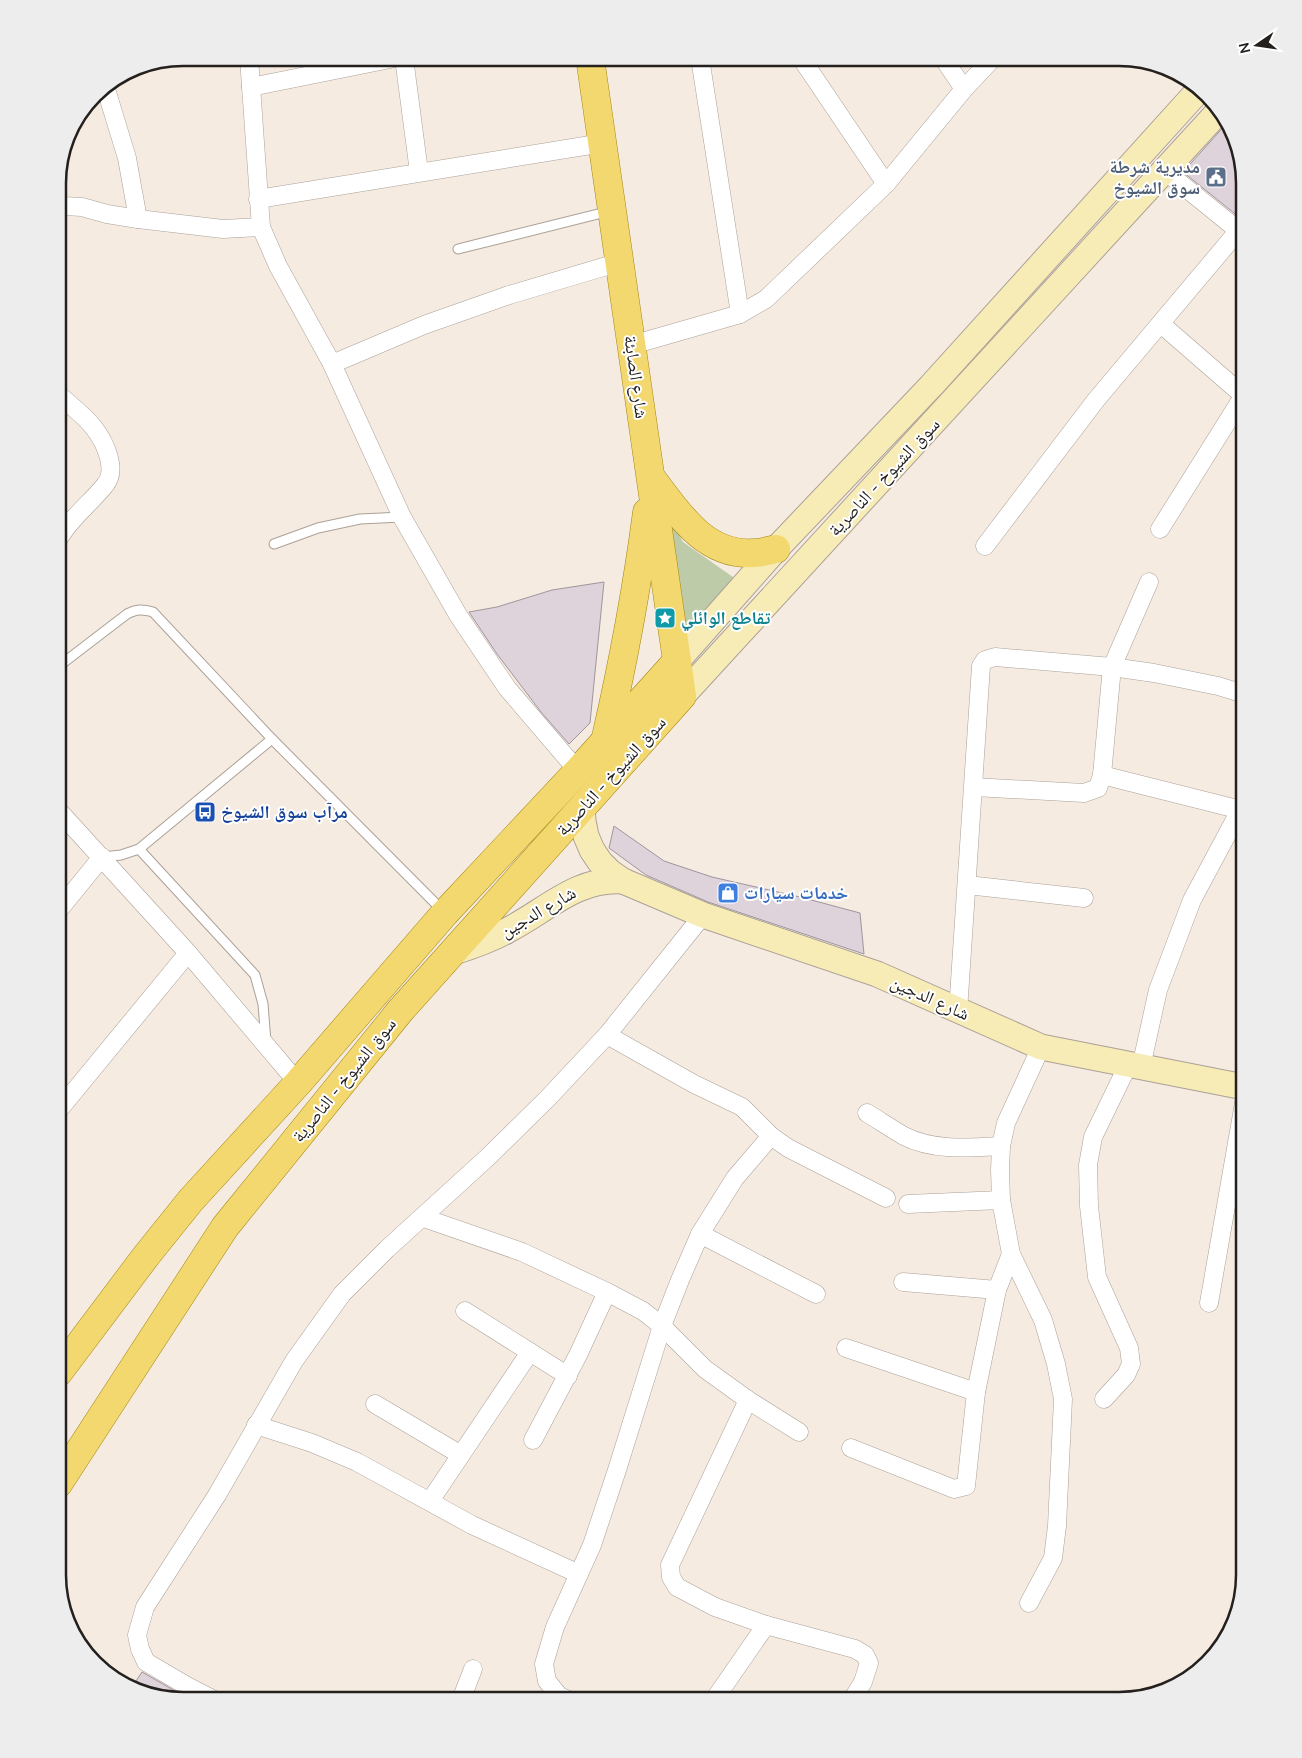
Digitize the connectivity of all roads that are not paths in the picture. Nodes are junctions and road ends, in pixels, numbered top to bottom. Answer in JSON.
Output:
{"nodes":[{"id":1,"x":250,"y":66,"type":"edge"},
{"id":2,"x":353,"y":66,"type":"edge"},
{"id":3,"x":405,"y":66,"type":"edge"},
{"id":4,"x":591,"y":66,"type":"edge"},
{"id":5,"x":704,"y":67,"type":"edge"},
{"id":6,"x":807,"y":67,"type":"edge"},
{"id":7,"x":949,"y":67,"type":"edge"},
{"id":8,"x":985,"y":67,"type":"edge"},
{"id":9,"x":251,"y":86,"type":"junction"},
{"id":10,"x":964,"y":89,"type":"junction"},
{"id":11,"x":108,"y":94,"type":"edge"},
{"id":12,"x":1195,"y":94,"type":"edge"},
{"id":13,"x":1214,"y":116,"type":"edge"},
{"id":14,"x":603,"y":144,"type":"junction"},
{"id":15,"x":1165,"y":171,"type":"junction"},
{"id":16,"x":419,"y":172,"type":"junction"},
{"id":17,"x":886,"y":184,"type":"junction"},
{"id":18,"x":258,"y":199,"type":"junction"},
{"id":19,"x":67,"y":206,"type":"edge"},
{"id":20,"x":612,"y":211,"type":"junction"},
{"id":21,"x":138,"y":219,"type":"junction"},
{"id":22,"x":261,"y":227,"type":"junction"},
{"id":23,"x":1236,"y":228,"type":"edge"},
{"id":24,"x":1236,"y":240,"type":"edge"},
{"id":25,"x":458,"y":249,"type":"dead end"},
{"id":26,"x":620,"y":262,"type":"junction"},
{"id":27,"x":740,"y":314,"type":"junction"},
{"id":28,"x":1161,"y":324,"type":"junction"},
{"id":29,"x":632,"y":345,"type":"junction"},
{"id":30,"x":332,"y":364,"type":"junction"},
{"id":31,"x":1236,"y":388,"type":"edge"},
{"id":32,"x":67,"y":402,"type":"edge"},
{"id":33,"x":1236,"y":408,"type":"edge"},
{"id":34,"x":651,"y":478,"type":"junction"},
{"id":35,"x":402,"y":517,"type":"junction"},
{"id":36,"x":67,"y":525,"type":"edge"},
{"id":37,"x":1160,"y":529,"type":"dead end"},
{"id":38,"x":274,"y":544,"type":"dead end"},
{"id":39,"x":985,"y":546,"type":"dead end"},
{"id":40,"x":776,"y":549,"type":"junction"},
{"id":41,"x":1149,"y":582,"type":"dead end"},
{"id":42,"x":67,"y":660,"type":"edge"},
{"id":43,"x":677,"y":661,"type":"junction"},
{"id":44,"x":1112,"y":667,"type":"junction"},
{"id":45,"x":1236,"y":692,"type":"edge"},
{"id":46,"x":682,"y":696,"type":"junction"},
{"id":47,"x":272,"y":739,"type":"junction"},
{"id":48,"x":605,"y":741,"type":"junction"},
{"id":49,"x":578,"y":770,"type":"junction"},
{"id":50,"x":1102,"y":775,"type":"junction"},
{"id":51,"x":974,"y":787,"type":"junction"},
{"id":52,"x":1236,"y":805,"type":"edge"},
{"id":53,"x":582,"y":807,"type":"junction"},
{"id":54,"x":67,"y":819,"type":"edge"},
{"id":55,"x":1236,"y":834,"type":"edge"},
{"id":56,"x":139,"y":849,"type":"junction"},
{"id":57,"x":102,"y":857,"type":"junction"},
{"id":58,"x":623,"y":881,"type":"junction"},
{"id":59,"x":967,"y":885,"type":"junction"},
{"id":60,"x":1084,"y":898,"type":"dead end"},
{"id":61,"x":66,"y":900,"type":"edge"},
{"id":62,"x":445,"y":913,"type":"junction"},
{"id":63,"x":703,"y":915,"type":"junction"},
{"id":64,"x":454,"y":952,"type":"junction"},
{"id":65,"x":188,"y":953,"type":"junction"},
{"id":66,"x":958,"y":1011,"type":"junction"},
{"id":67,"x":607,"y":1035,"type":"junction"},
{"id":68,"x":266,"y":1045,"type":"junction"},
{"id":69,"x":1041,"y":1047,"type":"junction"},
{"id":70,"x":1134,"y":1066,"type":"junction"},
{"id":71,"x":298,"y":1083,"type":"junction"},
{"id":72,"x":1236,"y":1085,"type":"edge"},
{"id":73,"x":66,"y":1101,"type":"edge"},
{"id":74,"x":867,"y":1113,"type":"dead end"},
{"id":75,"x":771,"y":1136,"type":"junction"},
{"id":76,"x":1001,"y":1146,"type":"junction"},
{"id":77,"x":1236,"y":1149,"type":"edge"},
{"id":78,"x":886,"y":1198,"type":"dead end"},
{"id":79,"x":191,"y":1200,"type":"junction"},
{"id":80,"x":1001,"y":1200,"type":"junction"},
{"id":81,"x":908,"y":1204,"type":"dead end"},
{"id":82,"x":424,"y":1218,"type":"junction"},
{"id":83,"x":225,"y":1228,"type":"junction"},
{"id":84,"x":700,"y":1234,"type":"junction"},
{"id":85,"x":1011,"y":1254,"type":"junction"},
{"id":86,"x":902,"y":1282,"type":"dead end"},
{"id":87,"x":997,"y":1290,"type":"junction"},
{"id":88,"x":607,"y":1292,"type":"junction"},
{"id":89,"x":816,"y":1294,"type":"dead end"},
{"id":90,"x":1209,"y":1303,"type":"dead end"},
{"id":91,"x":465,"y":1311,"type":"dead end"},
{"id":92,"x":662,"y":1326,"type":"junction"},
{"id":93,"x":846,"y":1348,"type":"dead end"},
{"id":94,"x":530,"y":1352,"type":"junction"},
{"id":95,"x":66,"y":1361,"type":"edge"},
{"id":96,"x":568,"y":1376,"type":"junction"},
{"id":97,"x":976,"y":1392,"type":"junction"},
{"id":98,"x":1104,"y":1399,"type":"dead end"},
{"id":99,"x":748,"y":1400,"type":"junction"},
{"id":100,"x":375,"y":1404,"type":"dead end"},
{"id":101,"x":256,"y":1426,"type":"junction"},
{"id":102,"x":799,"y":1432,"type":"dead end"},
{"id":103,"x":533,"y":1440,"type":"dead end"},
{"id":104,"x":850,"y":1448,"type":"dead end"},
{"id":105,"x":461,"y":1455,"type":"junction"},
{"id":106,"x":66,"y":1472,"type":"edge"},
{"id":107,"x":430,"y":1501,"type":"junction"},
{"id":108,"x":579,"y":1574,"type":"junction"},
{"id":109,"x":1029,"y":1603,"type":"dead end"},
{"id":110,"x":766,"y":1625,"type":"junction"},
{"id":111,"x":473,"y":1669,"type":"dead end"},
{"id":112,"x":197,"y":1691,"type":"edge"},
{"id":113,"x":464,"y":1691,"type":"edge"},
{"id":114,"x":555,"y":1691,"type":"edge"},
{"id":115,"x":720,"y":1692,"type":"edge"},
{"id":116,"x":857,"y":1692,"type":"edge"}],
"edges":[{"from":1,"to":9,"type":"street"},
{"from":2,"to":9,"type":"street"},
{"from":3,"to":16,"type":"street"},
{"from":4,"to":14,"type":"main road","name":"شارع الصابئة"},
{"from":5,"to":27,"type":"street"},
{"from":6,"to":17,"type":"street"},
{"from":7,"to":10,"type":"street"},
{"from":8,"to":10,"type":"street"},
{"from":9,"to":18,"type":"street"},
{"from":10,"to":17,"type":"street"},
{"from":11,"to":21,"type":"street"},
{"from":12,"to":40,"type":"main road","name":"سوق الشيوخ - الناصرية"},
{"from":13,"to":15,"type":"main road","name":"سوق الشيوخ - الناصرية"},
{"from":14,"to":16,"type":"street"},
{"from":14,"to":20,"type":"main road","name":"شارع الصابئة"},
{"from":15,"to":23,"type":"street"},
{"from":15,"to":46,"type":"main road","name":"سوق الشيوخ - الناصرية"},
{"from":16,"to":18,"type":"street"},
{"from":17,"to":27,"type":"street"},
{"from":18,"to":22,"type":"street"},
{"from":19,"to":21,"type":"street"},
{"from":20,"to":25,"type":"lane"},
{"from":20,"to":26,"type":"main road","name":"شارع الصابئة"},
{"from":21,"to":22,"type":"street"},
{"from":22,"to":30,"type":"street"},
{"from":24,"to":28,"type":"street"},
{"from":26,"to":29,"type":"main road","name":"شارع الصابئة"},
{"from":26,"to":30,"type":"street"},
{"from":27,"to":29,"type":"street"},
{"from":28,"to":31,"type":"street"},
{"from":28,"to":39,"type":"street"},
{"from":29,"to":34,"type":"main road","name":"شارع الصابئة"},
{"from":30,"to":35,"type":"street"},
{"from":32,"to":36,"type":"street"},
{"from":33,"to":37,"type":"street"},
{"from":34,"to":40,"type":"main road"},
{"from":34,"to":43,"type":"main road","name":"شارع الصابئة"},
{"from":34,"to":48,"type":"main road"},
{"from":35,"to":38,"type":"lane"},
{"from":35,"to":49,"type":"street"},
{"from":40,"to":43,"type":"main road","name":"سوق الشيوخ - الناصرية"},
{"from":41,"to":44,"type":"street"},
{"from":42,"to":47,"type":"lane"},
{"from":43,"to":46,"type":"main road","name":"شارع الصابئة"},
{"from":43,"to":48,"type":"main road","name":"سوق الشيوخ - الناصرية"},
{"from":44,"to":45,"type":"street"},
{"from":44,"to":50,"type":"street"},
{"from":44,"to":51,"type":"street"},
{"from":46,"to":53,"type":"main road","name":"سوق الشيوخ - الناصرية"},
{"from":47,"to":56,"type":"lane"},
{"from":47,"to":62,"type":"lane"},
{"from":48,"to":49,"type":"main road","name":"سوق الشيوخ - الناصرية"},
{"from":49,"to":62,"type":"main road","name":"سوق الشيوخ - الناصرية"},
{"from":50,"to":51,"type":"street"},
{"from":50,"to":52,"type":"street"},
{"from":51,"to":59,"type":"street"},
{"from":53,"to":58,"type":"main road","name":"شارع الدجين"},
{"from":53,"to":64,"type":"main road","name":"سوق الشيوخ - الناصرية"},
{"from":54,"to":57,"type":"street"},
{"from":55,"to":70,"type":"street"},
{"from":56,"to":57,"type":"lane"},
{"from":56,"to":68,"type":"lane"},
{"from":57,"to":61,"type":"street"},
{"from":57,"to":65,"type":"street"},
{"from":58,"to":63,"type":"main road","name":"شارع الدجين"},
{"from":58,"to":64,"type":"main road","name":"شارع الدجين"},
{"from":59,"to":60,"type":"street"},
{"from":59,"to":66,"type":"street"},
{"from":62,"to":71,"type":"main road","name":"سوق الشيوخ - الناصرية"},
{"from":63,"to":66,"type":"main road","name":"شارع الدجين"},
{"from":63,"to":67,"type":"street"},
{"from":64,"to":83,"type":"main road","name":"سوق الشيوخ - الناصرية"},
{"from":65,"to":68,"type":"street"},
{"from":65,"to":73,"type":"street"},
{"from":66,"to":69,"type":"main road","name":"شارع الدجين"},
{"from":67,"to":75,"type":"street"},
{"from":67,"to":82,"type":"street"},
{"from":68,"to":71,"type":"street"},
{"from":69,"to":70,"type":"main road","name":"شارع الدجين"},
{"from":69,"to":76,"type":"street"},
{"from":70,"to":72,"type":"main road","name":"شارع الدجين"},
{"from":70,"to":98,"type":"street"},
{"from":71,"to":79,"type":"main road","name":"سوق الشيوخ - الناصرية"},
{"from":74,"to":76,"type":"street"},
{"from":75,"to":78,"type":"street"},
{"from":75,"to":84,"type":"street"},
{"from":76,"to":80,"type":"street"},
{"from":77,"to":90,"type":"street"},
{"from":79,"to":83,"type":"main road"},
{"from":79,"to":95,"type":"main road","name":"سوق الشيوخ - الناصرية"},
{"from":80,"to":81,"type":"street"},
{"from":80,"to":85,"type":"street"},
{"from":82,"to":88,"type":"street"},
{"from":82,"to":101,"type":"street"},
{"from":83,"to":106,"type":"main road","name":"سوق الشيوخ - الناصرية"},
{"from":84,"to":89,"type":"street"},
{"from":84,"to":92,"type":"street"},
{"from":85,"to":87,"type":"street"},
{"from":85,"to":109,"type":"street"},
{"from":86,"to":87,"type":"street"},
{"from":87,"to":97,"type":"street"},
{"from":88,"to":92,"type":"street"},
{"from":88,"to":96,"type":"street"},
{"from":91,"to":94,"type":"street"},
{"from":92,"to":99,"type":"street"},
{"from":92,"to":108,"type":"street"},
{"from":93,"to":97,"type":"street"},
{"from":94,"to":96,"type":"street"},
{"from":94,"to":105,"type":"street"},
{"from":96,"to":103,"type":"street"},
{"from":97,"to":104,"type":"street"},
{"from":99,"to":102,"type":"street"},
{"from":99,"to":110,"type":"street"},
{"from":100,"to":105,"type":"street"},
{"from":101,"to":107,"type":"street"},
{"from":101,"to":112,"type":"street"},
{"from":105,"to":107,"type":"street"},
{"from":107,"to":108,"type":"street"},
{"from":108,"to":114,"type":"street"},
{"from":110,"to":115,"type":"street"},
{"from":110,"to":116,"type":"street"},
{"from":111,"to":113,"type":"street"}]}
